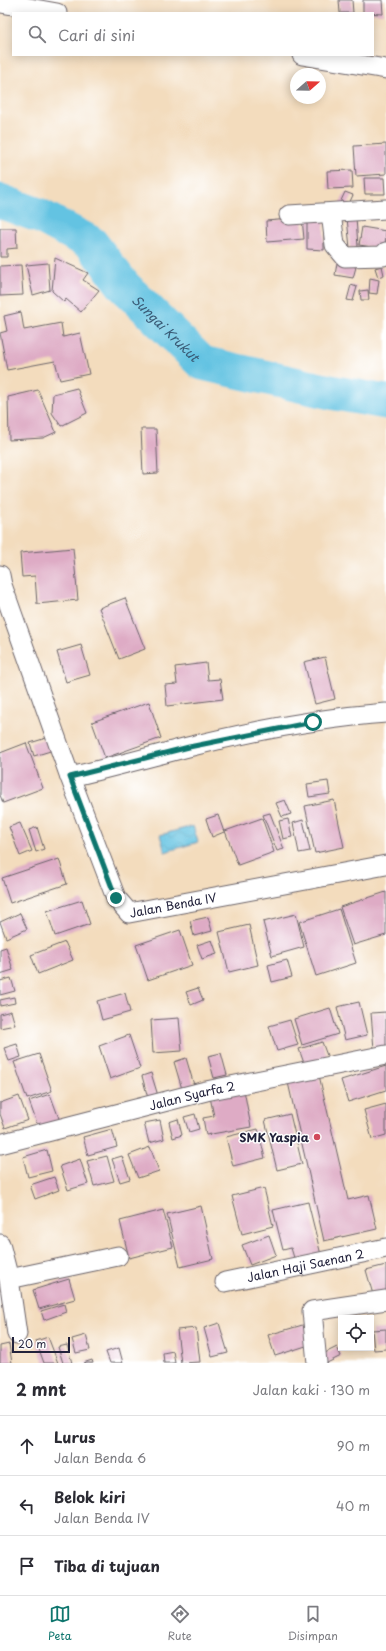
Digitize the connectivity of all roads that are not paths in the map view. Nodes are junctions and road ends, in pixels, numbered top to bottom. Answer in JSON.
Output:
{"nodes":[{"id":1,"x":1,"y":2,"type":"edge"},
{"id":2,"x":52,"y":12,"type":"edge"},
{"id":3,"x":308,"y":56,"type":"edge"},
{"id":4,"x":386,"y":69,"type":"edge"},
{"id":5,"x":386,"y":209,"type":"edge"},
{"id":6,"x":331,"y":213,"type":"junction"},
{"id":7,"x":290,"y":216,"type":"dead end"},
{"id":8,"x":386,"y":252,"type":"edge"},
{"id":9,"x":0,"y":575,"type":"edge"},
{"id":10,"x":386,"y":714,"type":"edge"},
{"id":11,"x":70,"y":777,"type":"junction"},
{"id":12,"x":386,"y":865,"type":"edge"},
{"id":13,"x":386,"y":1055,"type":"edge"},
{"id":14,"x":0,"y":1144,"type":"edge"},
{"id":15,"x":0,"y":1244,"type":"edge"},
{"id":16,"x":386,"y":1248,"type":"edge"},
{"id":17,"x":118,"y":1256,"type":"dead end"},
{"id":18,"x":9,"y":1279,"type":"junction"},
{"id":19,"x":225,"y":1282,"type":"dead end"},
{"id":20,"x":386,"y":1300,"type":"edge"},
{"id":21,"x":17,"y":1334,"type":"dead end"},
{"id":22,"x":318,"y":1363,"type":"edge"}],
"edges":[{"from":1,"to":2,"type":"street"},
{"from":3,"to":4,"type":"street"},
{"from":5,"to":6,"type":"street"},
{"from":6,"to":7,"type":"street"},
{"from":6,"to":8,"type":"street"},
{"from":9,"to":11,"type":"street","name":"Jalan Benda IV"},
{"from":10,"to":11,"type":"street"},
{"from":11,"to":12,"type":"street","name":"Jalan Benda IV"},
{"from":13,"to":14,"type":"street","name":"Jalan Syarfa 2"},
{"from":15,"to":18,"type":"street"},
{"from":16,"to":19,"type":"street","name":"Jalan Haji Saenan 2"},
{"from":17,"to":18,"type":"street"},
{"from":18,"to":21,"type":"street"},
{"from":20,"to":22,"type":"street"}]}
